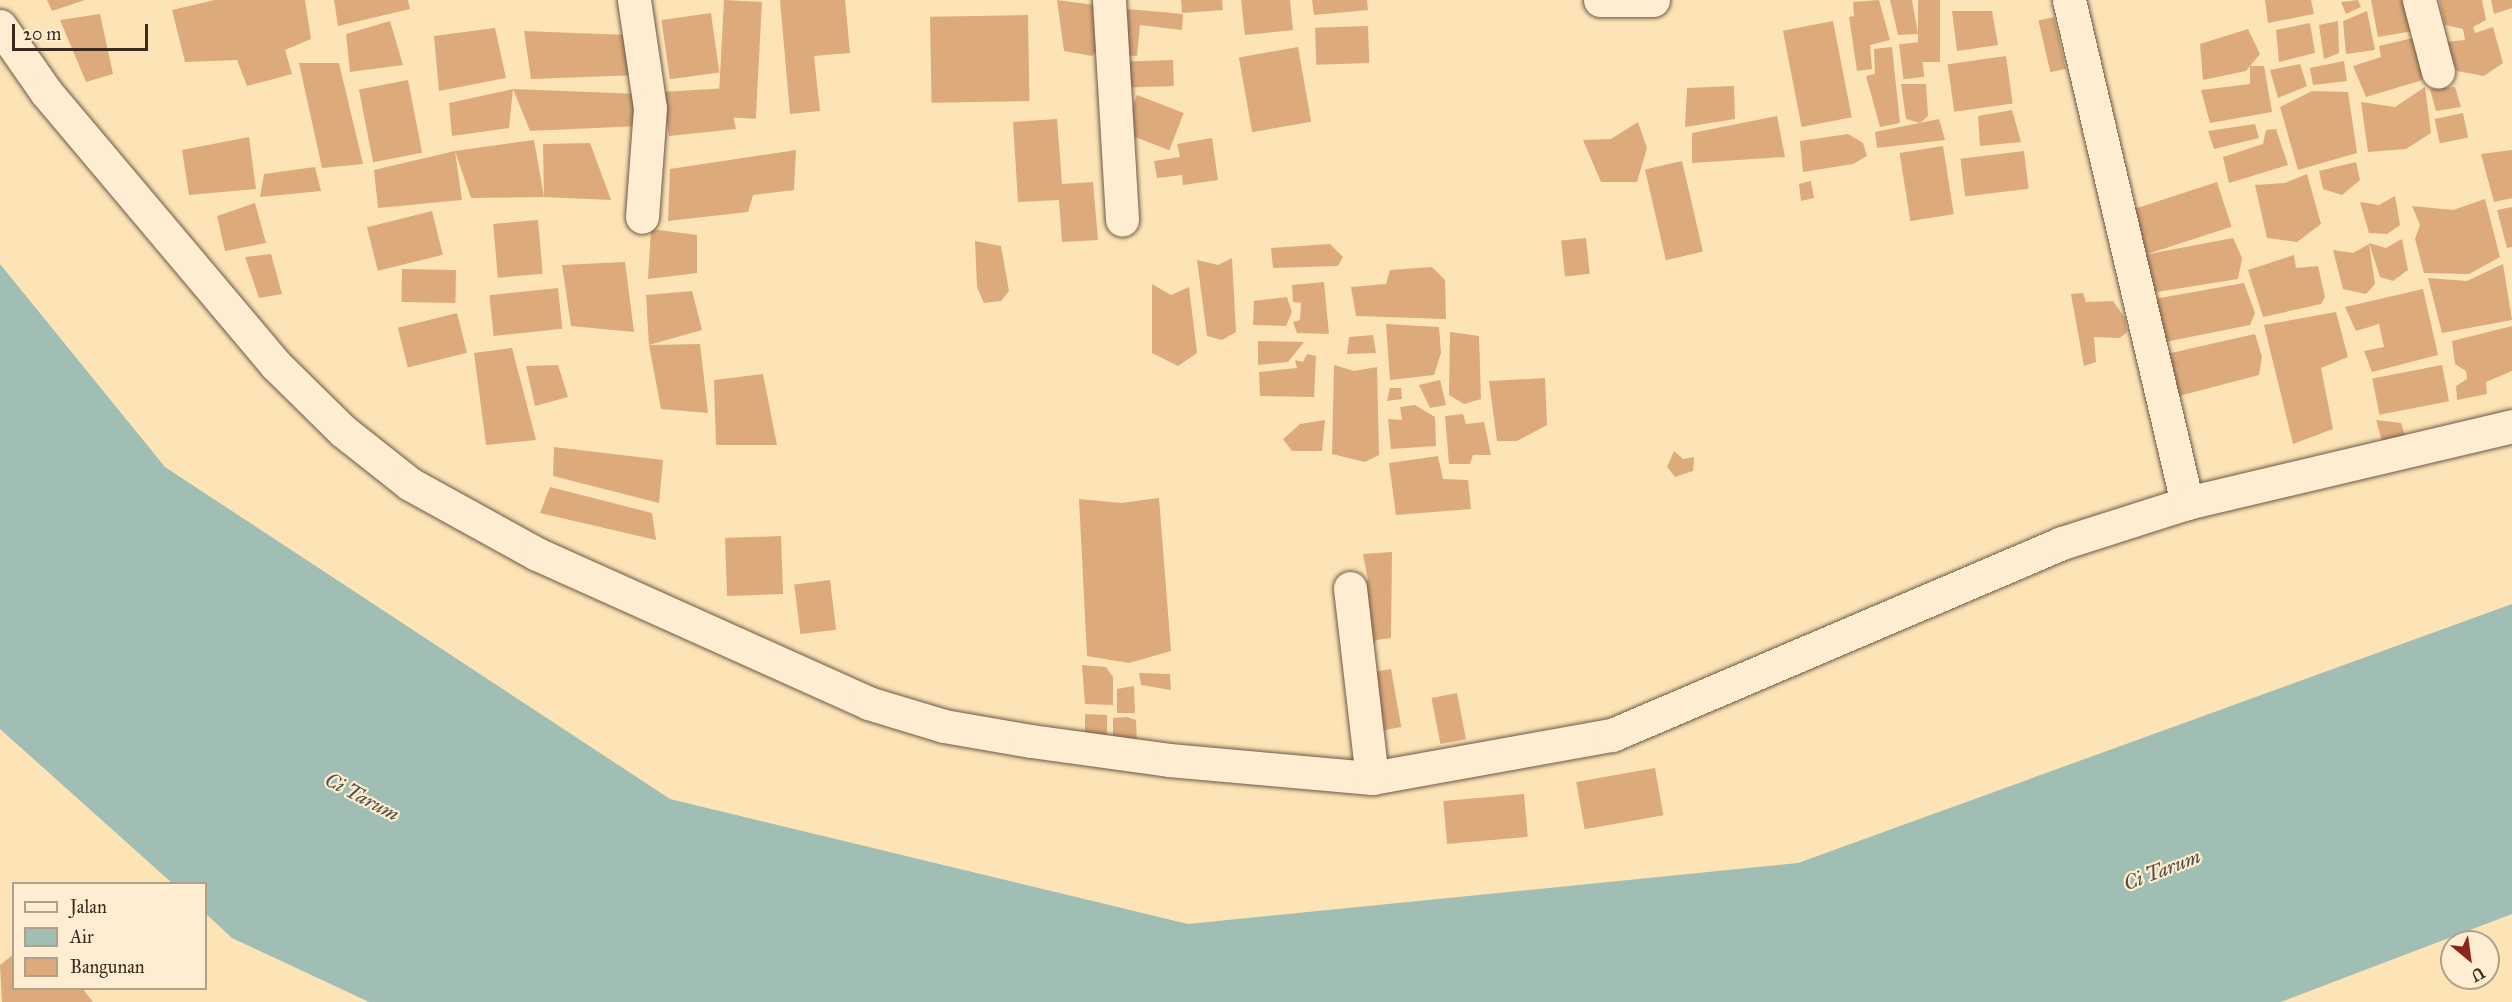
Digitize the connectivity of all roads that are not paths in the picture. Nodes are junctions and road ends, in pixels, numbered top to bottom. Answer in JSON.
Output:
{"nodes":[{"id":1,"x":634,"y":0,"type":"edge"},
{"id":2,"x":1109,"y":0,"type":"edge"},
{"id":3,"x":1600,"y":0,"type":"edge"},
{"id":4,"x":1653,"y":0,"type":"edge"},
{"id":5,"x":2069,"y":0,"type":"edge"},
{"id":6,"x":2419,"y":0,"type":"edge"},
{"id":7,"x":0,"y":26,"type":"edge"},
{"id":8,"x":2438,"y":72,"type":"dead end"},
{"id":9,"x":642,"y":217,"type":"dead end"},
{"id":10,"x":1122,"y":220,"type":"dead end"},
{"id":11,"x":2512,"y":426,"type":"edge"},
{"id":12,"x":2187,"y":503,"type":"junction"},
{"id":13,"x":1350,"y":588,"type":"dead end"},
{"id":14,"x":1372,"y":778,"type":"junction"}],
"edges":[{"from":1,"to":9,"type":"street"},
{"from":2,"to":10,"type":"street"},
{"from":3,"to":4,"type":"street"},
{"from":5,"to":12,"type":"street"},
{"from":6,"to":8,"type":"street"},
{"from":7,"to":14,"type":"street"},
{"from":11,"to":12,"type":"street"},
{"from":12,"to":14,"type":"street"},
{"from":13,"to":14,"type":"street"}]}
